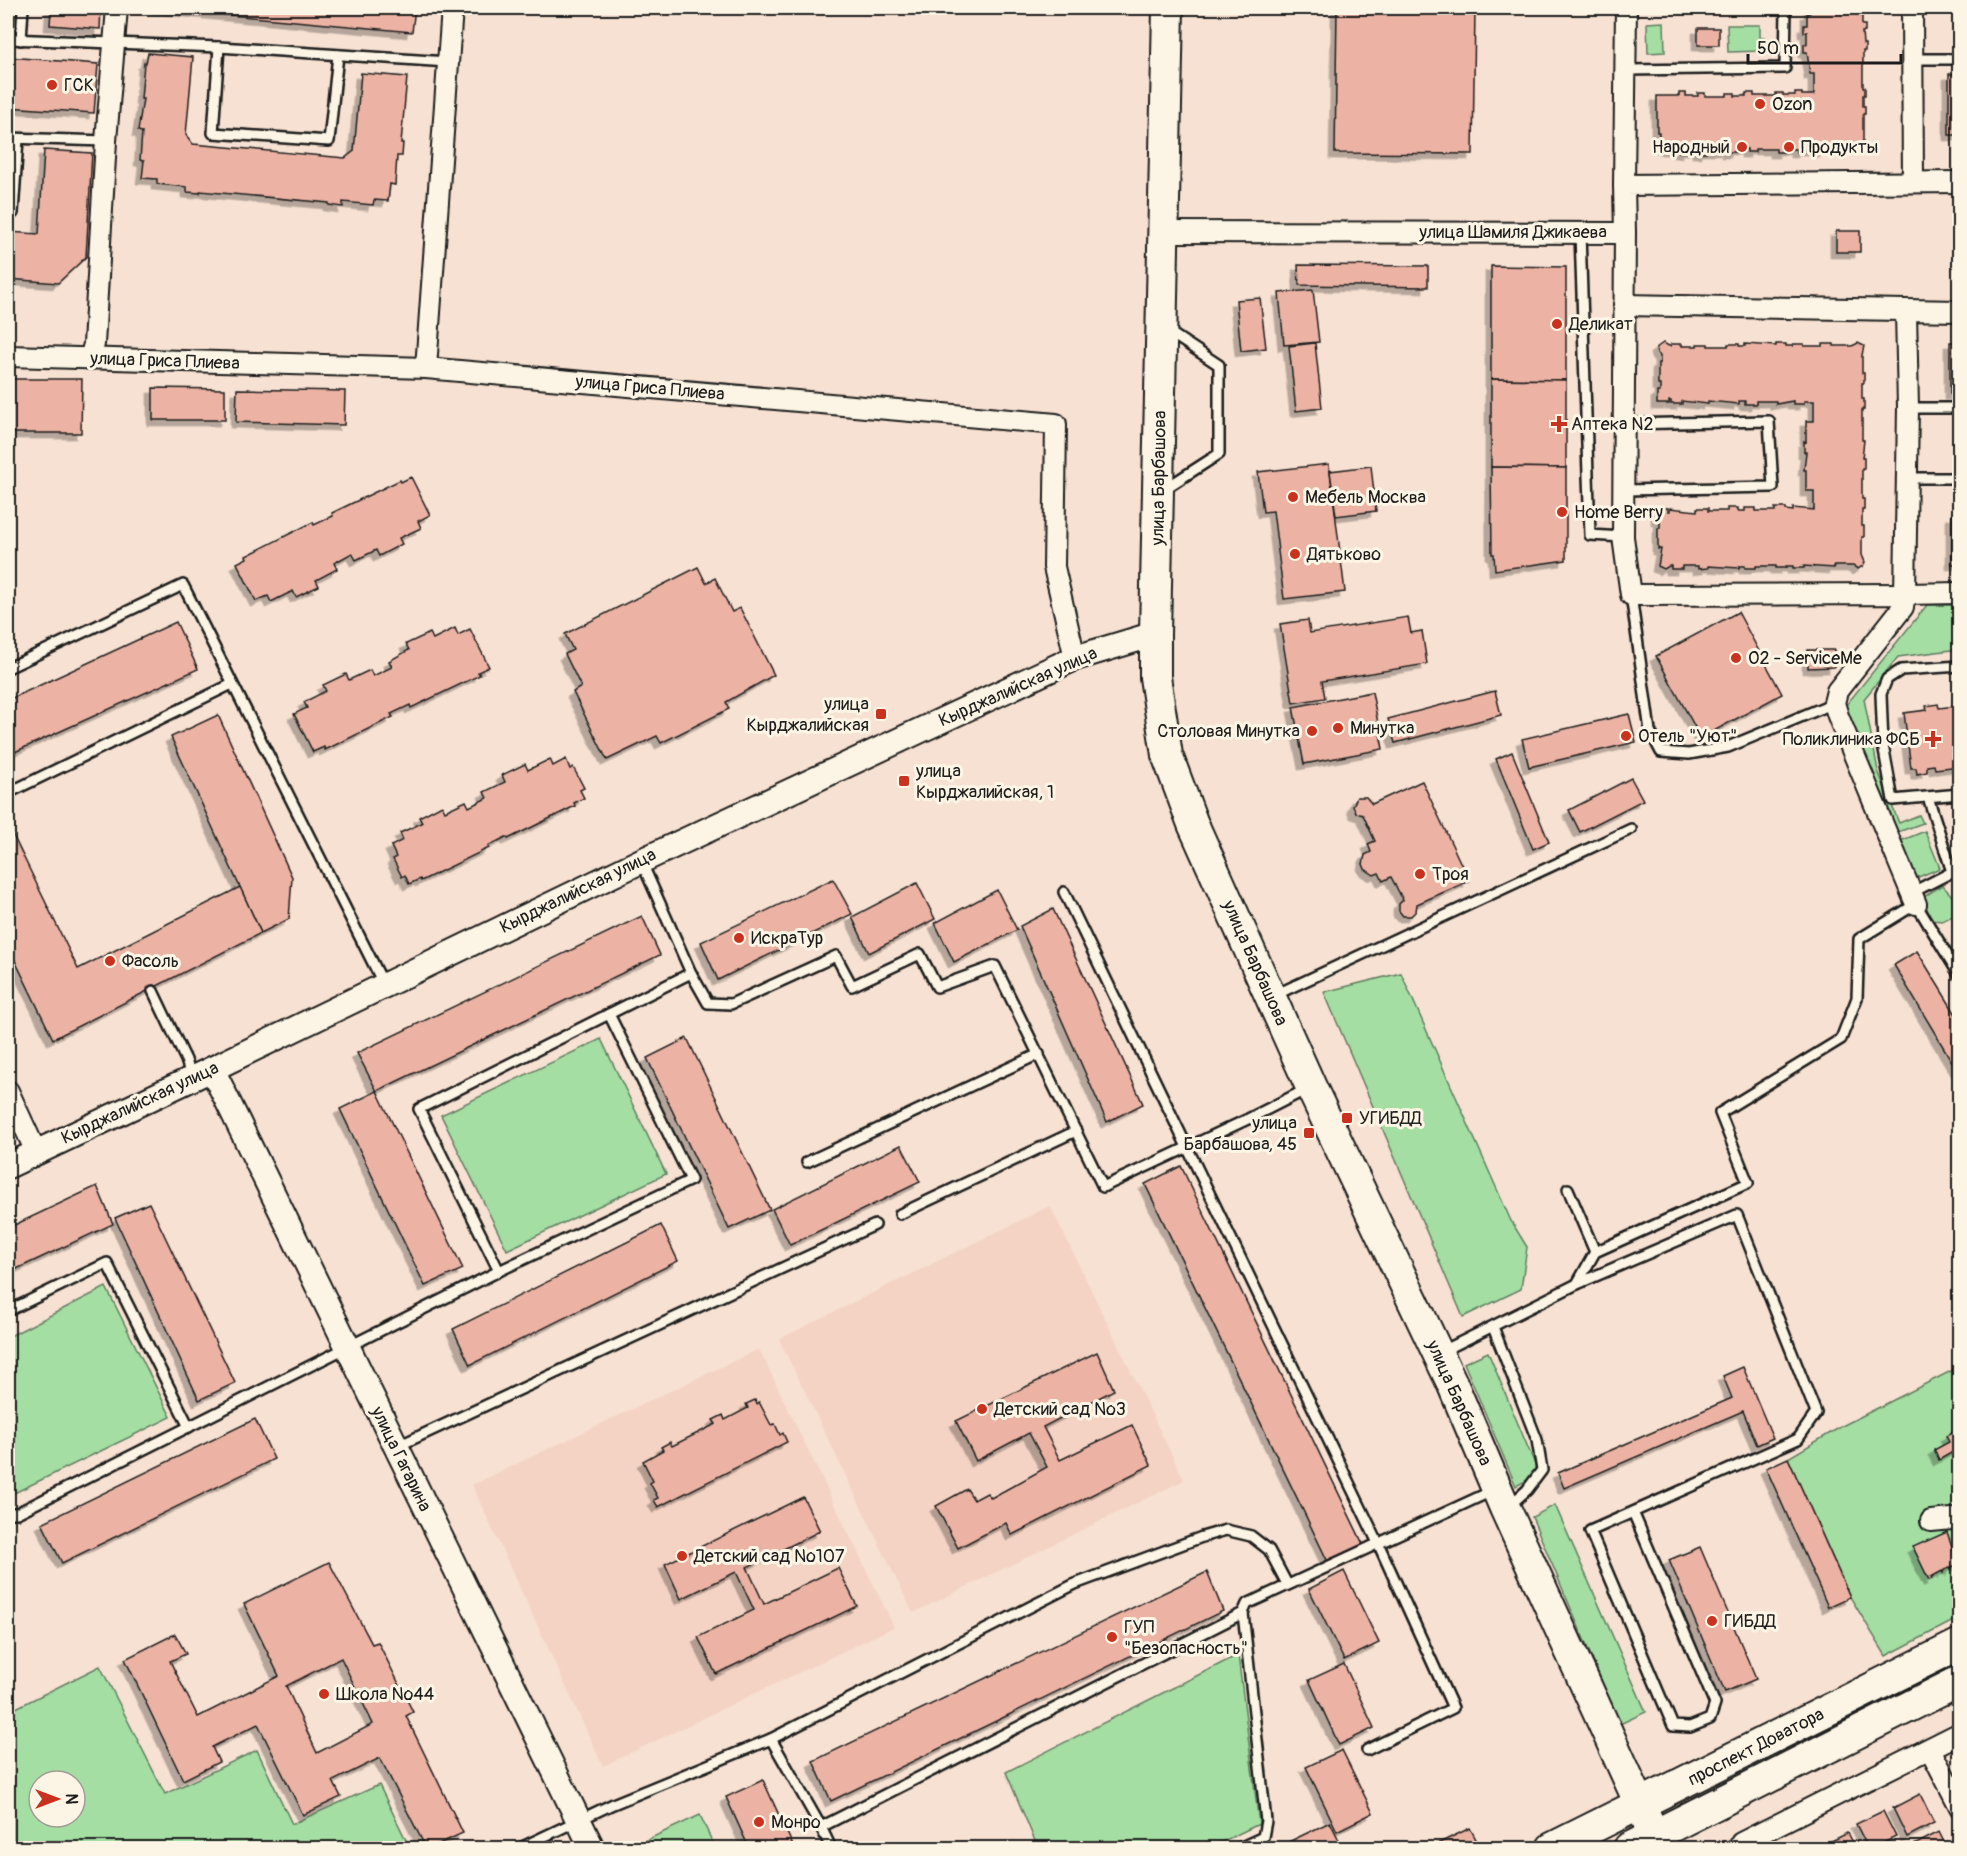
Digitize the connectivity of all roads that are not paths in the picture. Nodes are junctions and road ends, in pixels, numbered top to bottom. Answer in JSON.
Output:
{"nodes":[{"id":1,"x":23,"y":8,"type":"edge"},
{"id":2,"x":117,"y":8,"type":"edge"},
{"id":3,"x":452,"y":8,"type":"edge"},
{"id":4,"x":1168,"y":8,"type":"edge"},
{"id":5,"x":1626,"y":8,"type":"edge"},
{"id":6,"x":1786,"y":8,"type":"edge"},
{"id":7,"x":1912,"y":8,"type":"edge"},
{"id":8,"x":8,"y":39,"type":"edge"},
{"id":9,"x":21,"y":40,"type":"junction"},
{"id":10,"x":114,"y":44,"type":"junction"},
{"id":11,"x":219,"y":47,"type":"junction"},
{"id":12,"x":338,"y":55,"type":"junction"},
{"id":13,"x":1912,"y":59,"type":"junction"},
{"id":14,"x":1959,"y":59,"type":"edge"},
{"id":15,"x":448,"y":62,"type":"junction"},
{"id":16,"x":1625,"y":70,"type":"junction"},
{"id":17,"x":8,"y":138,"type":"edge"},
{"id":18,"x":18,"y":139,"type":"junction"},
{"id":19,"x":106,"y":141,"type":"junction"},
{"id":20,"x":1913,"y":182,"type":"junction"},
{"id":21,"x":1959,"y":182,"type":"edge"},
{"id":22,"x":1624,"y":185,"type":"junction"},
{"id":23,"x":8,"y":212,"type":"edge"},
{"id":24,"x":1162,"y":232,"type":"junction"},
{"id":25,"x":1580,"y":233,"type":"junction"},
{"id":26,"x":1625,"y":233,"type":"junction"},
{"id":27,"x":1624,"y":305,"type":"junction"},
{"id":28,"x":1906,"y":311,"type":"junction"},
{"id":29,"x":1959,"y":311,"type":"edge"},
{"id":30,"x":1162,"y":328,"type":"junction"},
{"id":31,"x":8,"y":356,"type":"edge"},
{"id":32,"x":90,"y":358,"type":"junction"},
{"id":33,"x":426,"y":368,"type":"junction"},
{"id":34,"x":1908,"y":408,"type":"junction"},
{"id":35,"x":1959,"y":408,"type":"edge"},
{"id":36,"x":1625,"y":424,"type":"junction"},
{"id":37,"x":1907,"y":478,"type":"junction"},
{"id":38,"x":1959,"y":478,"type":"edge"},
{"id":39,"x":1624,"y":490,"type":"junction"},
{"id":40,"x":1158,"y":493,"type":"junction"},
{"id":41,"x":1623,"y":537,"type":"junction"},
{"id":42,"x":1959,"y":593,"type":"edge"},
{"id":43,"x":1905,"y":594,"type":"junction"},
{"id":44,"x":1631,"y":595,"type":"junction"},
{"id":45,"x":1155,"y":634,"type":"junction"},
{"id":46,"x":1075,"y":658,"type":"junction"},
{"id":47,"x":1959,"y":666,"type":"edge"},
{"id":48,"x":8,"y":668,"type":"edge"},
{"id":49,"x":232,"y":684,"type":"junction"},
{"id":50,"x":1834,"y":703,"type":"junction"},
{"id":51,"x":8,"y":793,"type":"edge"},
{"id":52,"x":1959,"y":794,"type":"edge"},
{"id":53,"x":1928,"y":797,"type":"junction"},
{"id":54,"x":1631,"y":829,"type":"dead end"},
{"id":55,"x":640,"y":861,"type":"junction"},
{"id":56,"x":1956,"y":873,"type":"edge"},
{"id":57,"x":1064,"y":892,"type":"dead end"},
{"id":58,"x":1913,"y":899,"type":"junction"},
{"id":59,"x":692,"y":974,"type":"junction"},
{"id":60,"x":1959,"y":976,"type":"edge"},
{"id":61,"x":384,"y":986,"type":"junction"},
{"id":62,"x":153,"y":991,"type":"dead end"},
{"id":63,"x":1270,"y":997,"type":"junction"},
{"id":64,"x":609,"y":1014,"type":"junction"},
{"id":65,"x":1039,"y":1054,"type":"junction"},
{"id":66,"x":202,"y":1074,"type":"junction"},
{"id":67,"x":1311,"y":1087,"type":"junction"},
{"id":68,"x":8,"y":1091,"type":"edge"},
{"id":69,"x":1076,"y":1131,"type":"junction"},
{"id":70,"x":1187,"y":1147,"type":"junction"},
{"id":71,"x":36,"y":1152,"type":"junction"},
{"id":72,"x":807,"y":1162,"type":"dead end"},
{"id":73,"x":8,"y":1166,"type":"edge"},
{"id":74,"x":1568,"y":1189,"type":"dead end"},
{"id":75,"x":900,"y":1214,"type":"dead end"},
{"id":76,"x":875,"y":1226,"type":"dead end"},
{"id":77,"x":1595,"y":1252,"type":"junction"},
{"id":78,"x":499,"y":1271,"type":"junction"},
{"id":79,"x":1577,"y":1284,"type":"junction"},
{"id":80,"x":8,"y":1311,"type":"edge"},
{"id":81,"x":1493,"y":1326,"type":"junction"},
{"id":82,"x":347,"y":1347,"type":"junction"},
{"id":83,"x":1438,"y":1353,"type":"junction"},
{"id":84,"x":189,"y":1427,"type":"junction"},
{"id":85,"x":396,"y":1447,"type":"junction"},
{"id":86,"x":1501,"y":1498,"type":"junction"},
{"id":87,"x":1633,"y":1512,"type":"junction"},
{"id":88,"x":8,"y":1513,"type":"edge"},
{"id":89,"x":1931,"y":1521,"type":"dead end"},
{"id":90,"x":1959,"y":1521,"type":"edge"},
{"id":91,"x":1378,"y":1543,"type":"junction"},
{"id":92,"x":1287,"y":1584,"type":"junction"},
{"id":93,"x":1242,"y":1613,"type":"junction"},
{"id":94,"x":1959,"y":1644,"type":"edge"},
{"id":95,"x":1959,"y":1681,"type":"edge"},
{"id":96,"x":1959,"y":1733,"type":"edge"},
{"id":97,"x":771,"y":1739,"type":"junction"},
{"id":98,"x":1930,"y":1749,"type":"junction"},
{"id":99,"x":1367,"y":1750,"type":"dead end"},
{"id":100,"x":1640,"y":1806,"type":"junction"},
{"id":101,"x":1959,"y":1808,"type":"edge"},
{"id":102,"x":579,"y":1822,"type":"junction"},
{"id":103,"x":821,"y":1827,"type":"junction"},
{"id":104,"x":1741,"y":1843,"type":"dead end"},
{"id":105,"x":1648,"y":1844,"type":"edge"},
{"id":106,"x":520,"y":1848,"type":"edge"},
{"id":107,"x":592,"y":1848,"type":"edge"},
{"id":108,"x":831,"y":1848,"type":"edge"},
{"id":109,"x":1239,"y":1848,"type":"edge"},
{"id":110,"x":1552,"y":1848,"type":"edge"}],
"edges":[{"from":1,"to":9,"type":"lane"},
{"from":2,"to":10,"type":"street"},
{"from":3,"to":15,"type":"street"},
{"from":4,"to":24,"type":"main road","name":"улица Барбашова"},
{"from":5,"to":16,"type":"street","name":"улица Шамиля Джикаева"},
{"from":6,"to":16,"type":"lane"},
{"from":7,"to":13,"type":"street"},
{"from":8,"to":9,"type":"lane"},
{"from":9,"to":10,"type":"lane"},
{"from":10,"to":11,"type":"lane"},
{"from":10,"to":19,"type":"street"},
{"from":11,"to":12,"type":"lane"},
{"from":11,"to":12,"type":"lane"},
{"from":12,"to":15,"type":"lane"},
{"from":13,"to":14,"type":"lane"},
{"from":13,"to":20,"type":"street"},
{"from":15,"to":33,"type":"street"},
{"from":16,"to":22,"type":"street","name":"улица Шамиля Джикаева"},
{"from":17,"to":18,"type":"lane"},
{"from":18,"to":19,"type":"lane"},
{"from":18,"to":23,"type":"lane"},
{"from":19,"to":32,"type":"street"},
{"from":20,"to":21,"type":"street"},
{"from":20,"to":22,"type":"street"},
{"from":22,"to":26,"type":"street","name":"улица Шамиля Джикаева"},
{"from":24,"to":25,"type":"street","name":"улица Шамиля Джикаева"},
{"from":24,"to":30,"type":"main road","name":"улица Барбашова"},
{"from":25,"to":26,"type":"street","name":"улица Шамиля Джикаева"},
{"from":25,"to":41,"type":"lane"},
{"from":26,"to":27,"type":"street"},
{"from":27,"to":28,"type":"street"},
{"from":27,"to":36,"type":"street"},
{"from":28,"to":29,"type":"street"},
{"from":28,"to":34,"type":"street"},
{"from":30,"to":40,"type":"main road","name":"улица Барбашова"},
{"from":30,"to":40,"type":"lane"},
{"from":31,"to":32,"type":"street","name":"улица Гриса Плиева"},
{"from":32,"to":33,"type":"street","name":"улица Гриса Плиева"},
{"from":33,"to":46,"type":"street","name":"улица Гриса Плиева"},
{"from":34,"to":35,"type":"lane"},
{"from":34,"to":37,"type":"street"},
{"from":36,"to":39,"type":"street"},
{"from":36,"to":39,"type":"lane"},
{"from":37,"to":38,"type":"lane"},
{"from":37,"to":43,"type":"street"},
{"from":39,"to":41,"type":"street"},
{"from":40,"to":45,"type":"main road","name":"улица Барбашова"},
{"from":41,"to":44,"type":"street"},
{"from":42,"to":43,"type":"street"},
{"from":43,"to":44,"type":"street"},
{"from":43,"to":50,"type":"street"},
{"from":44,"to":50,"type":"lane"},
{"from":45,"to":46,"type":"street","name":"Кырджалийская улица"},
{"from":45,"to":63,"type":"main road","name":"улица Барбашова"},
{"from":46,"to":55,"type":"street","name":"Кырджалийская улица"},
{"from":47,"to":53,"type":"lane"},
{"from":48,"to":49,"type":"lane"},
{"from":49,"to":51,"type":"lane"},
{"from":49,"to":61,"type":"lane"},
{"from":50,"to":58,"type":"street"},
{"from":52,"to":53,"type":"lane"},
{"from":53,"to":56,"type":"lane"},
{"from":54,"to":63,"type":"lane"},
{"from":55,"to":59,"type":"lane"},
{"from":55,"to":61,"type":"street","name":"Кырджалийская улица"},
{"from":56,"to":58,"type":"lane"},
{"from":57,"to":70,"type":"lane"},
{"from":58,"to":60,"type":"lane"},
{"from":58,"to":77,"type":"lane"},
{"from":59,"to":64,"type":"lane"},
{"from":59,"to":65,"type":"lane"},
{"from":61,"to":66,"type":"street","name":"Кырджалийская улица"},
{"from":62,"to":66,"type":"lane"},
{"from":63,"to":67,"type":"main road","name":"улица Барбашова"},
{"from":64,"to":78,"type":"lane"},
{"from":64,"to":78,"type":"lane"},
{"from":65,"to":69,"type":"lane"},
{"from":65,"to":72,"type":"lane"},
{"from":66,"to":71,"type":"street","name":"Кырджалийская улица"},
{"from":66,"to":82,"type":"street","name":"улица Гагарина"},
{"from":67,"to":70,"type":"lane"},
{"from":67,"to":83,"type":"main road","name":"улица Барбашова"},
{"from":68,"to":71,"type":"street"},
{"from":69,"to":70,"type":"lane"},
{"from":69,"to":75,"type":"lane"},
{"from":70,"to":91,"type":"lane"},
{"from":71,"to":73,"type":"street","name":"Кырджалийская улица"},
{"from":74,"to":77,"type":"lane"},
{"from":76,"to":85,"type":"lane"},
{"from":77,"to":79,"type":"lane"},
{"from":78,"to":82,"type":"lane"},
{"from":79,"to":81,"type":"lane"},
{"from":79,"to":87,"type":"lane"},
{"from":80,"to":84,"type":"lane"},
{"from":81,"to":83,"type":"lane"},
{"from":81,"to":86,"type":"lane"},
{"from":82,"to":84,"type":"lane"},
{"from":82,"to":85,"type":"street","name":"улица Гагарина"},
{"from":83,"to":86,"type":"main road","name":"улица Барбашова"},
{"from":84,"to":88,"type":"lane"},
{"from":85,"to":102,"type":"street","name":"улица Гагарина"},
{"from":86,"to":91,"type":"lane"},
{"from":86,"to":100,"type":"main road","name":"улица Барбашова"},
{"from":87,"to":87,"type":"lane"},
{"from":89,"to":90,"type":"street"},
{"from":91,"to":92,"type":"lane"},
{"from":91,"to":99,"type":"lane"},
{"from":92,"to":93,"type":"lane"},
{"from":92,"to":97,"type":"lane"},
{"from":93,"to":103,"type":"lane"},
{"from":93,"to":109,"type":"lane"},
{"from":94,"to":100,"type":"main road","name":"проспект Доватора"},
{"from":95,"to":105,"type":"main road","name":"проспект Доватора"},
{"from":96,"to":98,"type":"street"},
{"from":97,"to":102,"type":"lane"},
{"from":97,"to":103,"type":"lane"},
{"from":98,"to":101,"type":"street"},
{"from":98,"to":104,"type":"street"},
{"from":100,"to":105,"type":"main road","name":"улица Барбашова"},
{"from":100,"to":110,"type":"main road","name":"проспект Доватора"},
{"from":102,"to":106,"type":"lane"},
{"from":102,"to":107,"type":"street","name":"улица Гагарина"},
{"from":103,"to":108,"type":"lane"}]}
